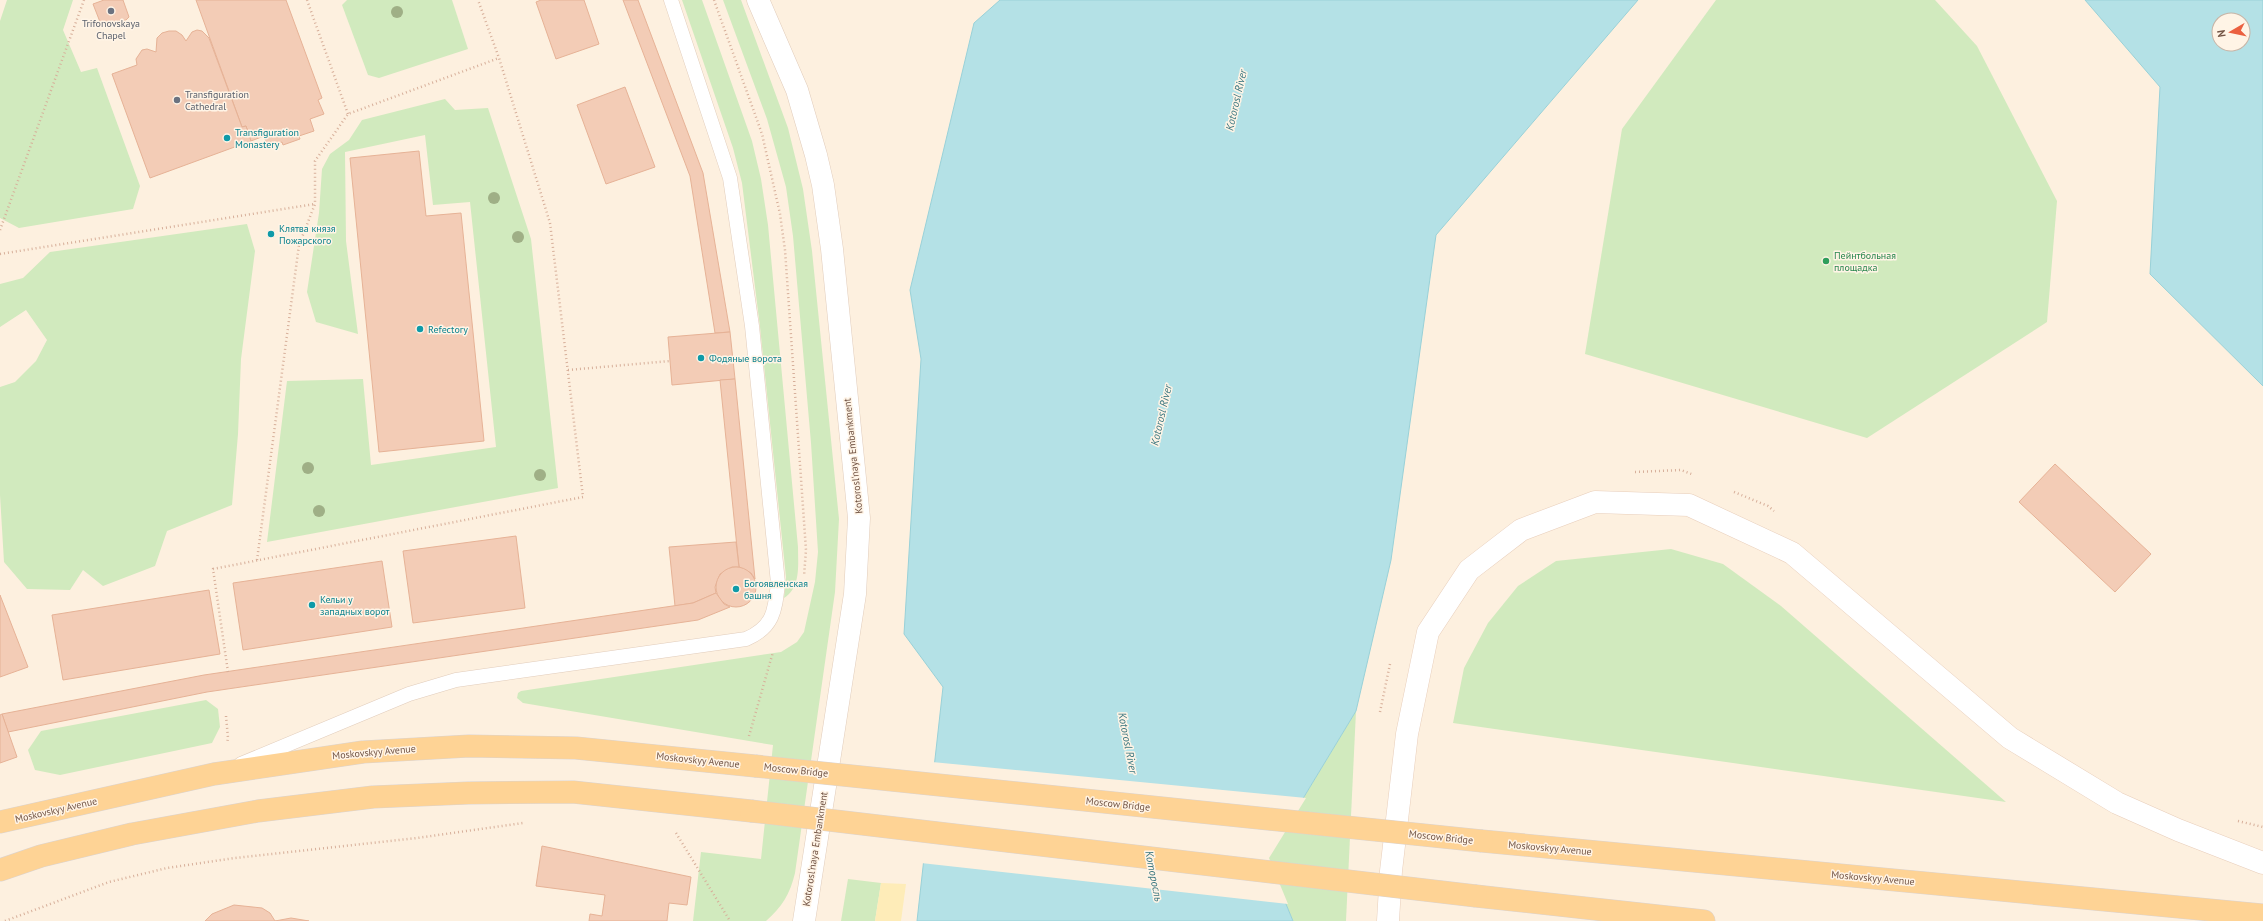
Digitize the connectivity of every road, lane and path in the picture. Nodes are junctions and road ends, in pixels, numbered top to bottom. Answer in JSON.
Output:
{"nodes":[{"id":1,"x":84,"y":0,"type":"edge"},
{"id":2,"x":307,"y":0,"type":"edge"},
{"id":3,"x":478,"y":0,"type":"edge"},
{"id":4,"x":671,"y":0,"type":"edge"},
{"id":5,"x":714,"y":0,"type":"edge"},
{"id":6,"x":758,"y":0,"type":"edge"},
{"id":7,"x":499,"y":58,"type":"junction"},
{"id":8,"x":348,"y":114,"type":"junction"},
{"id":9,"x":315,"y":204,"type":"junction"},
{"id":10,"x":0,"y":230,"type":"edge"},
{"id":11,"x":0,"y":254,"type":"edge"},
{"id":12,"x":670,"y":361,"type":"dead end"},
{"id":13,"x":568,"y":370,"type":"junction"},
{"id":14,"x":1629,"y":473,"type":"dead end"},
{"id":15,"x":1695,"y":476,"type":"dead end"},
{"id":16,"x":1732,"y":491,"type":"dead end"},
{"id":17,"x":1780,"y":516,"type":"dead end"},
{"id":18,"x":257,"y":560,"type":"junction"},
{"id":19,"x":804,"y":578,"type":"dead end"},
{"id":20,"x":774,"y":649,"type":"dead end"},
{"id":21,"x":1391,"y":660,"type":"dead end"},
{"id":22,"x":228,"y":672,"type":"dead end"},
{"id":23,"x":1380,"y":714,"type":"dead end"},
{"id":24,"x":749,"y":737,"type":"dead end"},
{"id":25,"x":755,"y":766,"type":"joint"},
{"id":26,"x":214,"y":774,"type":"junction"},
{"id":27,"x":2232,"y":819,"type":"dead end"},
{"id":28,"x":0,"y":822,"type":"edge"},
{"id":29,"x":525,"y":823,"type":"dead end"},
{"id":30,"x":2263,"y":827,"type":"edge"},
{"id":31,"x":675,"y":832,"type":"dead end"},
{"id":32,"x":1482,"y":841,"type":"joint"},
{"id":33,"x":2263,"y":862,"type":"edge"},
{"id":34,"x":0,"y":870,"type":"edge"},
{"id":35,"x":2263,"y":915,"type":"edge"},
{"id":36,"x":5,"y":921,"type":"edge"},
{"id":37,"x":730,"y":921,"type":"edge"},
{"id":38,"x":804,"y":921,"type":"edge"},
{"id":39,"x":1388,"y":921,"type":"edge"},
{"id":40,"x":1704,"y":921,"type":"edge"}],
"edges":[{"from":1,"to":10,"type":"path"},
{"from":2,"to":8,"type":"path"},
{"from":3,"to":7,"type":"path"},
{"from":4,"to":26,"type":"lane"},
{"from":5,"to":19,"type":"path"},
{"from":6,"to":38,"type":"main road","name":"Kotorosl'naya Embankment"},
{"from":7,"to":8,"type":"path"},
{"from":7,"to":13,"type":"path"},
{"from":8,"to":9,"type":"path"},
{"from":9,"to":11,"type":"path"},
{"from":9,"to":18,"type":"path"},
{"from":12,"to":13,"type":"path"},
{"from":13,"to":18,"type":"path"},
{"from":14,"to":15,"type":"path"},
{"from":16,"to":17,"type":"path"},
{"from":18,"to":22,"type":"path"},
{"from":20,"to":24,"type":"path"},
{"from":21,"to":23,"type":"path"},
{"from":25,"to":26,"type":"main road","name":"Moskovskyy Avenue"},
{"from":25,"to":32,"type":"main road","name":"Moscow Bridge","bridge":true},
{"from":26,"to":28,"type":"main road","name":"Moskovskyy Avenue"},
{"from":27,"to":30,"type":"path"},
{"from":29,"to":36,"type":"path"},
{"from":31,"to":37,"type":"path"},
{"from":32,"to":35,"type":"main road","name":"Moskovskyy Avenue"},
{"from":33,"to":39,"type":"main road"},
{"from":34,"to":40,"type":"main road","bridge":true}]}
